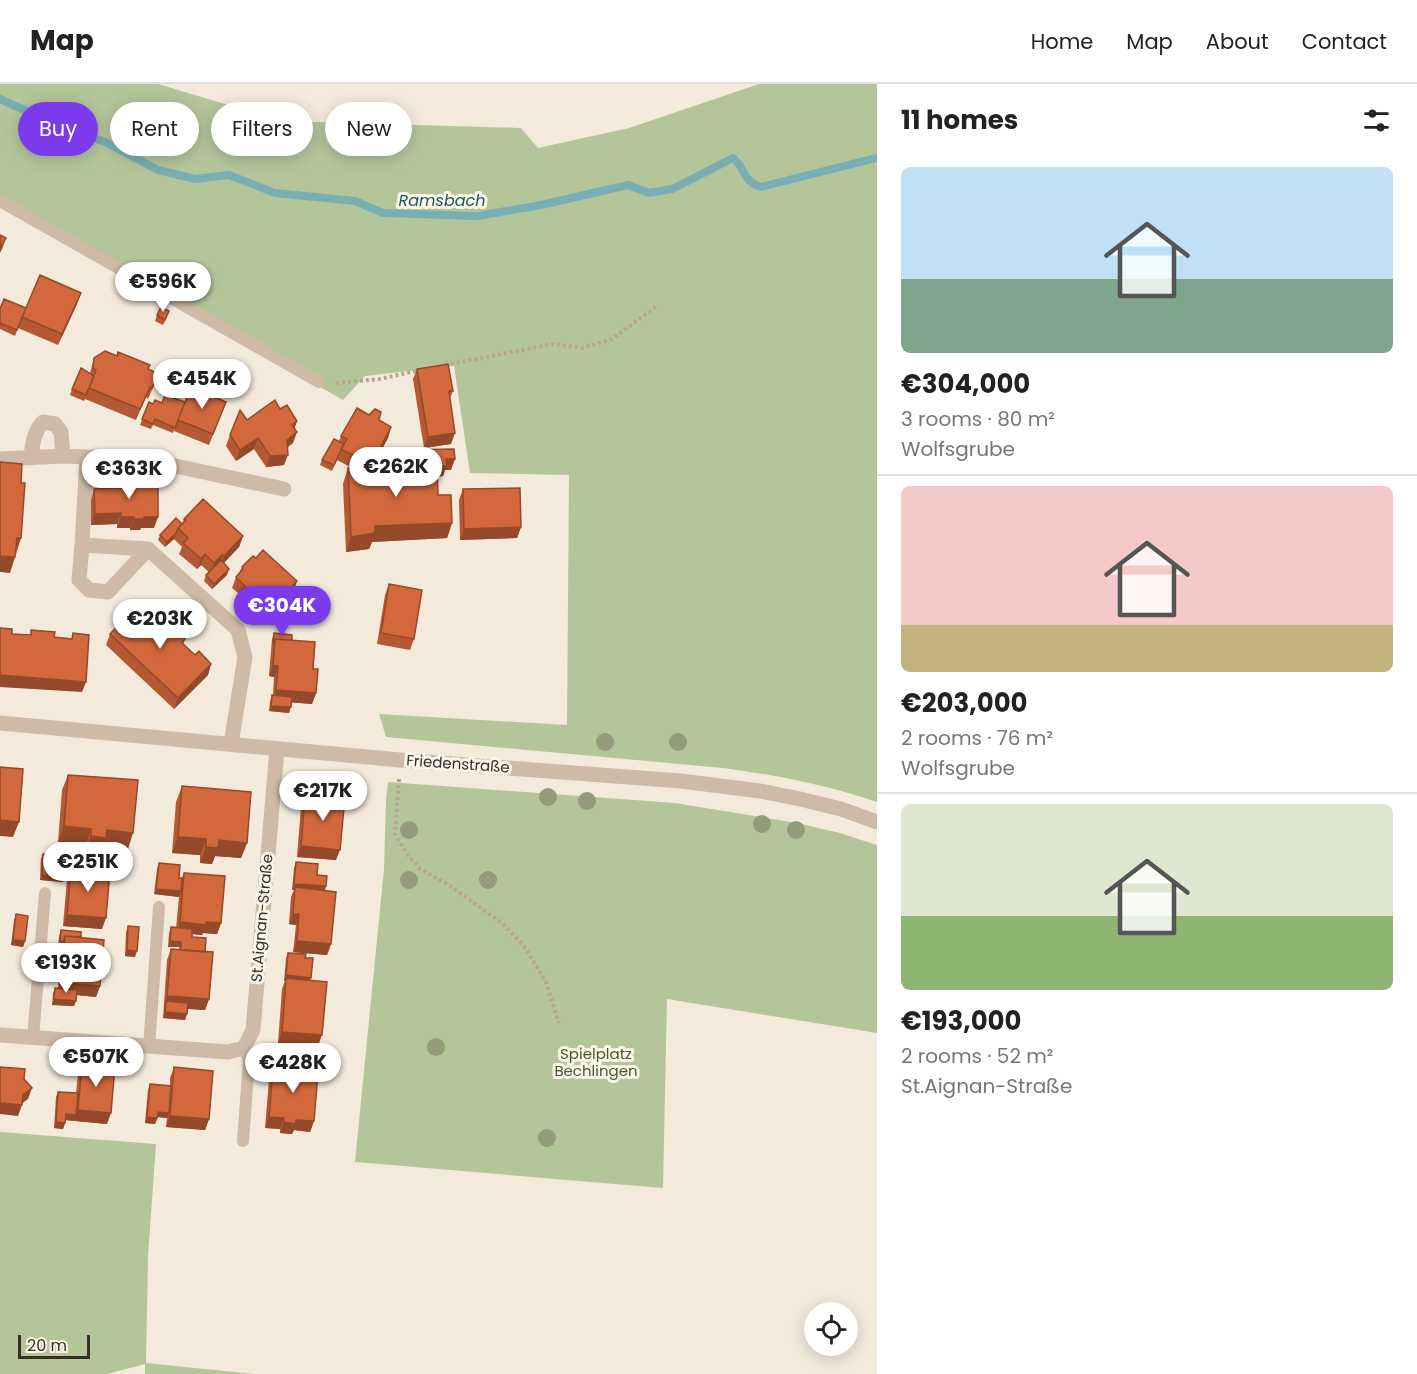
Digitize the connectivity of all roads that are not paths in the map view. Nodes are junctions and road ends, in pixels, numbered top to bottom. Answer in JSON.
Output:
{"nodes":[{"id":1,"x":0,"y":201,"type":"edge"},
{"id":2,"x":319,"y":382,"type":"road end"},
{"id":3,"x":63,"y":456,"type":"junction"},
{"id":4,"x":31,"y":458,"type":"junction"},
{"id":5,"x":87,"y":458,"type":"junction"},
{"id":6,"x":0,"y":459,"type":"edge"},
{"id":7,"x":284,"y":489,"type":"dead end"},
{"id":8,"x":82,"y":545,"type":"junction"},
{"id":9,"x":148,"y":549,"type":"junction"},
{"id":10,"x":0,"y":723,"type":"edge"},
{"id":11,"x":231,"y":744,"type":"junction"},
{"id":12,"x":277,"y":749,"type":"junction"},
{"id":13,"x":877,"y":822,"type":"edge"},
{"id":14,"x":45,"y":893,"type":"dead end"},
{"id":15,"x":159,"y":907,"type":"dead end"},
{"id":16,"x":0,"y":1035,"type":"edge"},
{"id":17,"x":33,"y":1038,"type":"junction"},
{"id":18,"x":149,"y":1047,"type":"junction"},
{"id":19,"x":244,"y":1048,"type":"junction"},
{"id":20,"x":243,"y":1141,"type":"dead end"}],
"edges":[{"from":1,"to":2,"type":"lane"},
{"from":3,"to":4,"type":"street"},
{"from":3,"to":4,"type":"street"},
{"from":3,"to":5,"type":"street"},
{"from":4,"to":6,"type":"street"},
{"from":5,"to":7,"type":"street"},
{"from":5,"to":8,"type":"street"},
{"from":8,"to":9,"type":"street"},
{"from":8,"to":9,"type":"street"},
{"from":9,"to":11,"type":"street"},
{"from":10,"to":11,"type":"street","name":"Friedenstraße"},
{"from":11,"to":12,"type":"street","name":"Friedenstraße"},
{"from":12,"to":13,"type":"street","name":"Friedenstraße"},
{"from":12,"to":19,"type":"street","name":"St.Aignan-Straße"},
{"from":14,"to":17,"type":"lane"},
{"from":15,"to":18,"type":"lane"},
{"from":16,"to":17,"type":"street"},
{"from":17,"to":18,"type":"street"},
{"from":18,"to":19,"type":"street"},
{"from":19,"to":20,"type":"lane","name":"St.Aignan-Straße"}]}
